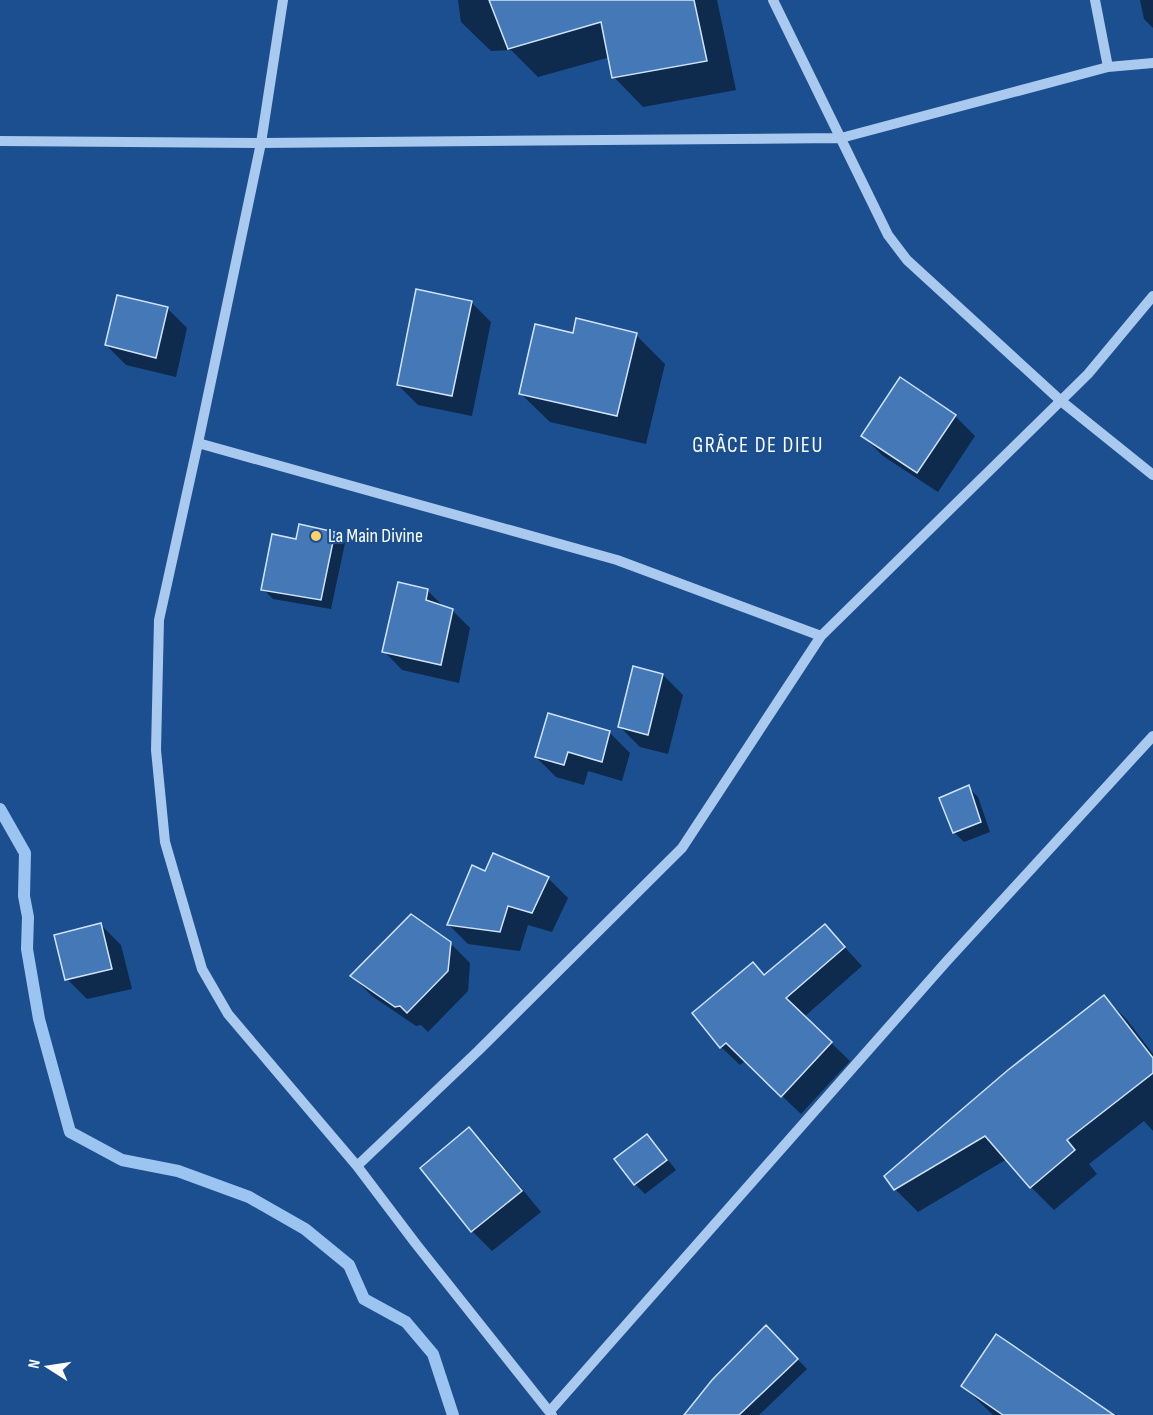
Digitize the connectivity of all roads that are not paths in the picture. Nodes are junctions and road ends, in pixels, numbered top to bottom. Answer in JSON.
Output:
{"nodes":[{"id":1,"x":283,"y":0,"type":"edge"},
{"id":2,"x":773,"y":0,"type":"edge"},
{"id":3,"x":1095,"y":0,"type":"edge"},
{"id":4,"x":1153,"y":63,"type":"edge"},
{"id":5,"x":1108,"y":67,"type":"junction"},
{"id":6,"x":841,"y":138,"type":"junction"},
{"id":7,"x":0,"y":141,"type":"edge"},
{"id":8,"x":261,"y":143,"type":"junction"},
{"id":9,"x":1153,"y":296,"type":"edge"},
{"id":10,"x":1061,"y":400,"type":"junction"},
{"id":11,"x":198,"y":443,"type":"junction"},
{"id":12,"x":1153,"y":476,"type":"edge"},
{"id":13,"x":821,"y":636,"type":"junction"},
{"id":14,"x":1153,"y":736,"type":"edge"},
{"id":15,"x":357,"y":1166,"type":"junction"},
{"id":16,"x":551,"y":1413,"type":"edge"}],
"edges":[{"from":1,"to":8,"type":"street"},
{"from":2,"to":6,"type":"street"},
{"from":3,"to":5,"type":"street"},
{"from":4,"to":5,"type":"street"},
{"from":5,"to":6,"type":"street"},
{"from":6,"to":8,"type":"street"},
{"from":6,"to":10,"type":"street"},
{"from":7,"to":8,"type":"street"},
{"from":8,"to":11,"type":"street"},
{"from":9,"to":10,"type":"street"},
{"from":10,"to":12,"type":"street"},
{"from":10,"to":13,"type":"street"},
{"from":11,"to":13,"type":"street"},
{"from":11,"to":15,"type":"street"},
{"from":13,"to":15,"type":"street"},
{"from":14,"to":16,"type":"street"},
{"from":15,"to":16,"type":"street"}]}
